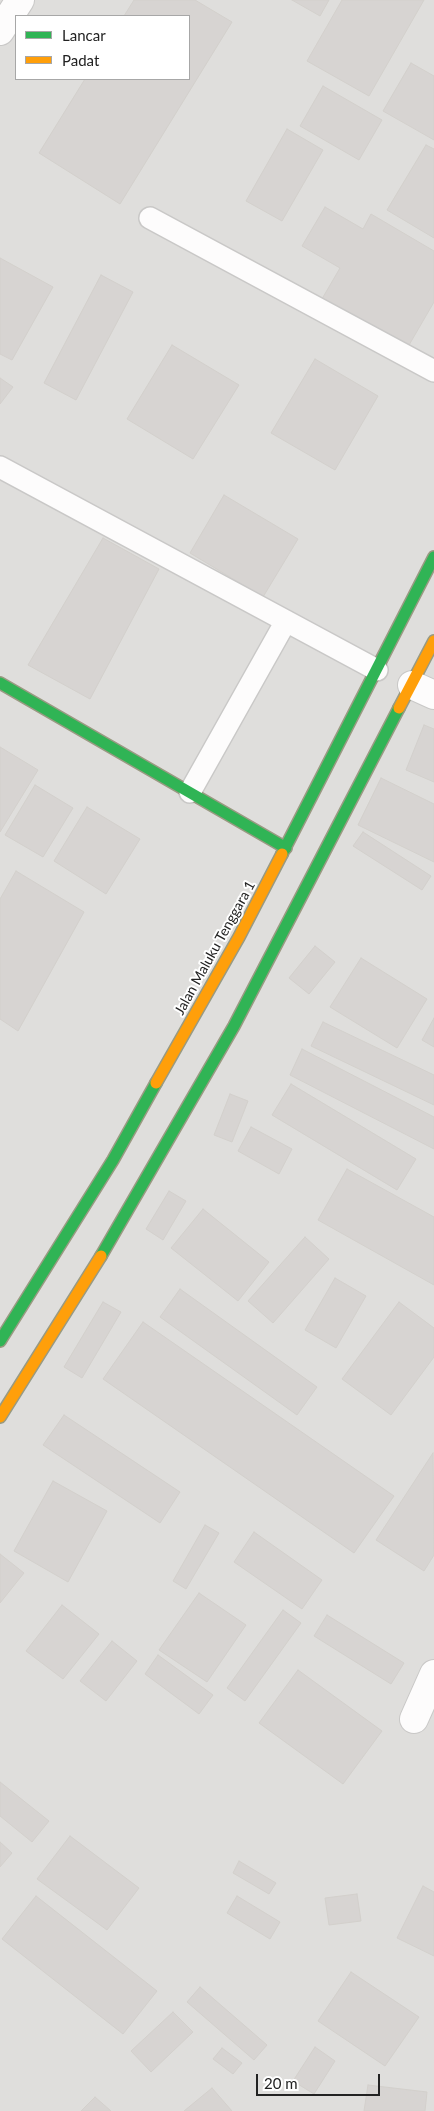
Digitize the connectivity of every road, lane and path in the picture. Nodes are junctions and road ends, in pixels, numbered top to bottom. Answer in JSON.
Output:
{"nodes":[{"id":1,"x":20,"y":0,"type":"edge"},
{"id":2,"x":0,"y":31,"type":"edge"},
{"id":3,"x":150,"y":218,"type":"dead end"},
{"id":4,"x":434,"y":371,"type":"edge"},
{"id":5,"x":0,"y":467,"type":"edge"},
{"id":6,"x":434,"y":557,"type":"edge"},
{"id":7,"x":286,"y":621,"type":"junction"},
{"id":8,"x":434,"y":641,"type":"edge"},
{"id":9,"x":377,"y":670,"type":"junction"},
{"id":10,"x":0,"y":683,"type":"edge"},
{"id":11,"x":423,"y":690,"type":"edge"},
{"id":12,"x":190,"y":792,"type":"junction"},
{"id":13,"x":286,"y":848,"type":"junction"},
{"id":14,"x":0,"y":1341,"type":"edge"},
{"id":15,"x":0,"y":1417,"type":"edge"},
{"id":16,"x":434,"y":1674,"type":"edge"},
{"id":17,"x":414,"y":1719,"type":"dead end"}],
"edges":[{"from":1,"to":2,"type":"street"},
{"from":3,"to":4,"type":"lane"},
{"from":5,"to":7,"type":"lane"},
{"from":6,"to":9,"type":"main road","name":"Jalan Maluku Tenggara 1"},
{"from":7,"to":9,"type":"lane"},
{"from":7,"to":12,"type":"lane"},
{"from":8,"to":11,"type":"main road"},
{"from":9,"to":13,"type":"main road","name":"Jalan Maluku Tenggara 1"},
{"from":10,"to":12,"type":"main road"},
{"from":11,"to":15,"type":"main road"},
{"from":12,"to":13,"type":"main road"},
{"from":13,"to":14,"type":"main road","name":"Jalan Maluku Tenggara 1"},
{"from":16,"to":17,"type":"street"}]}
